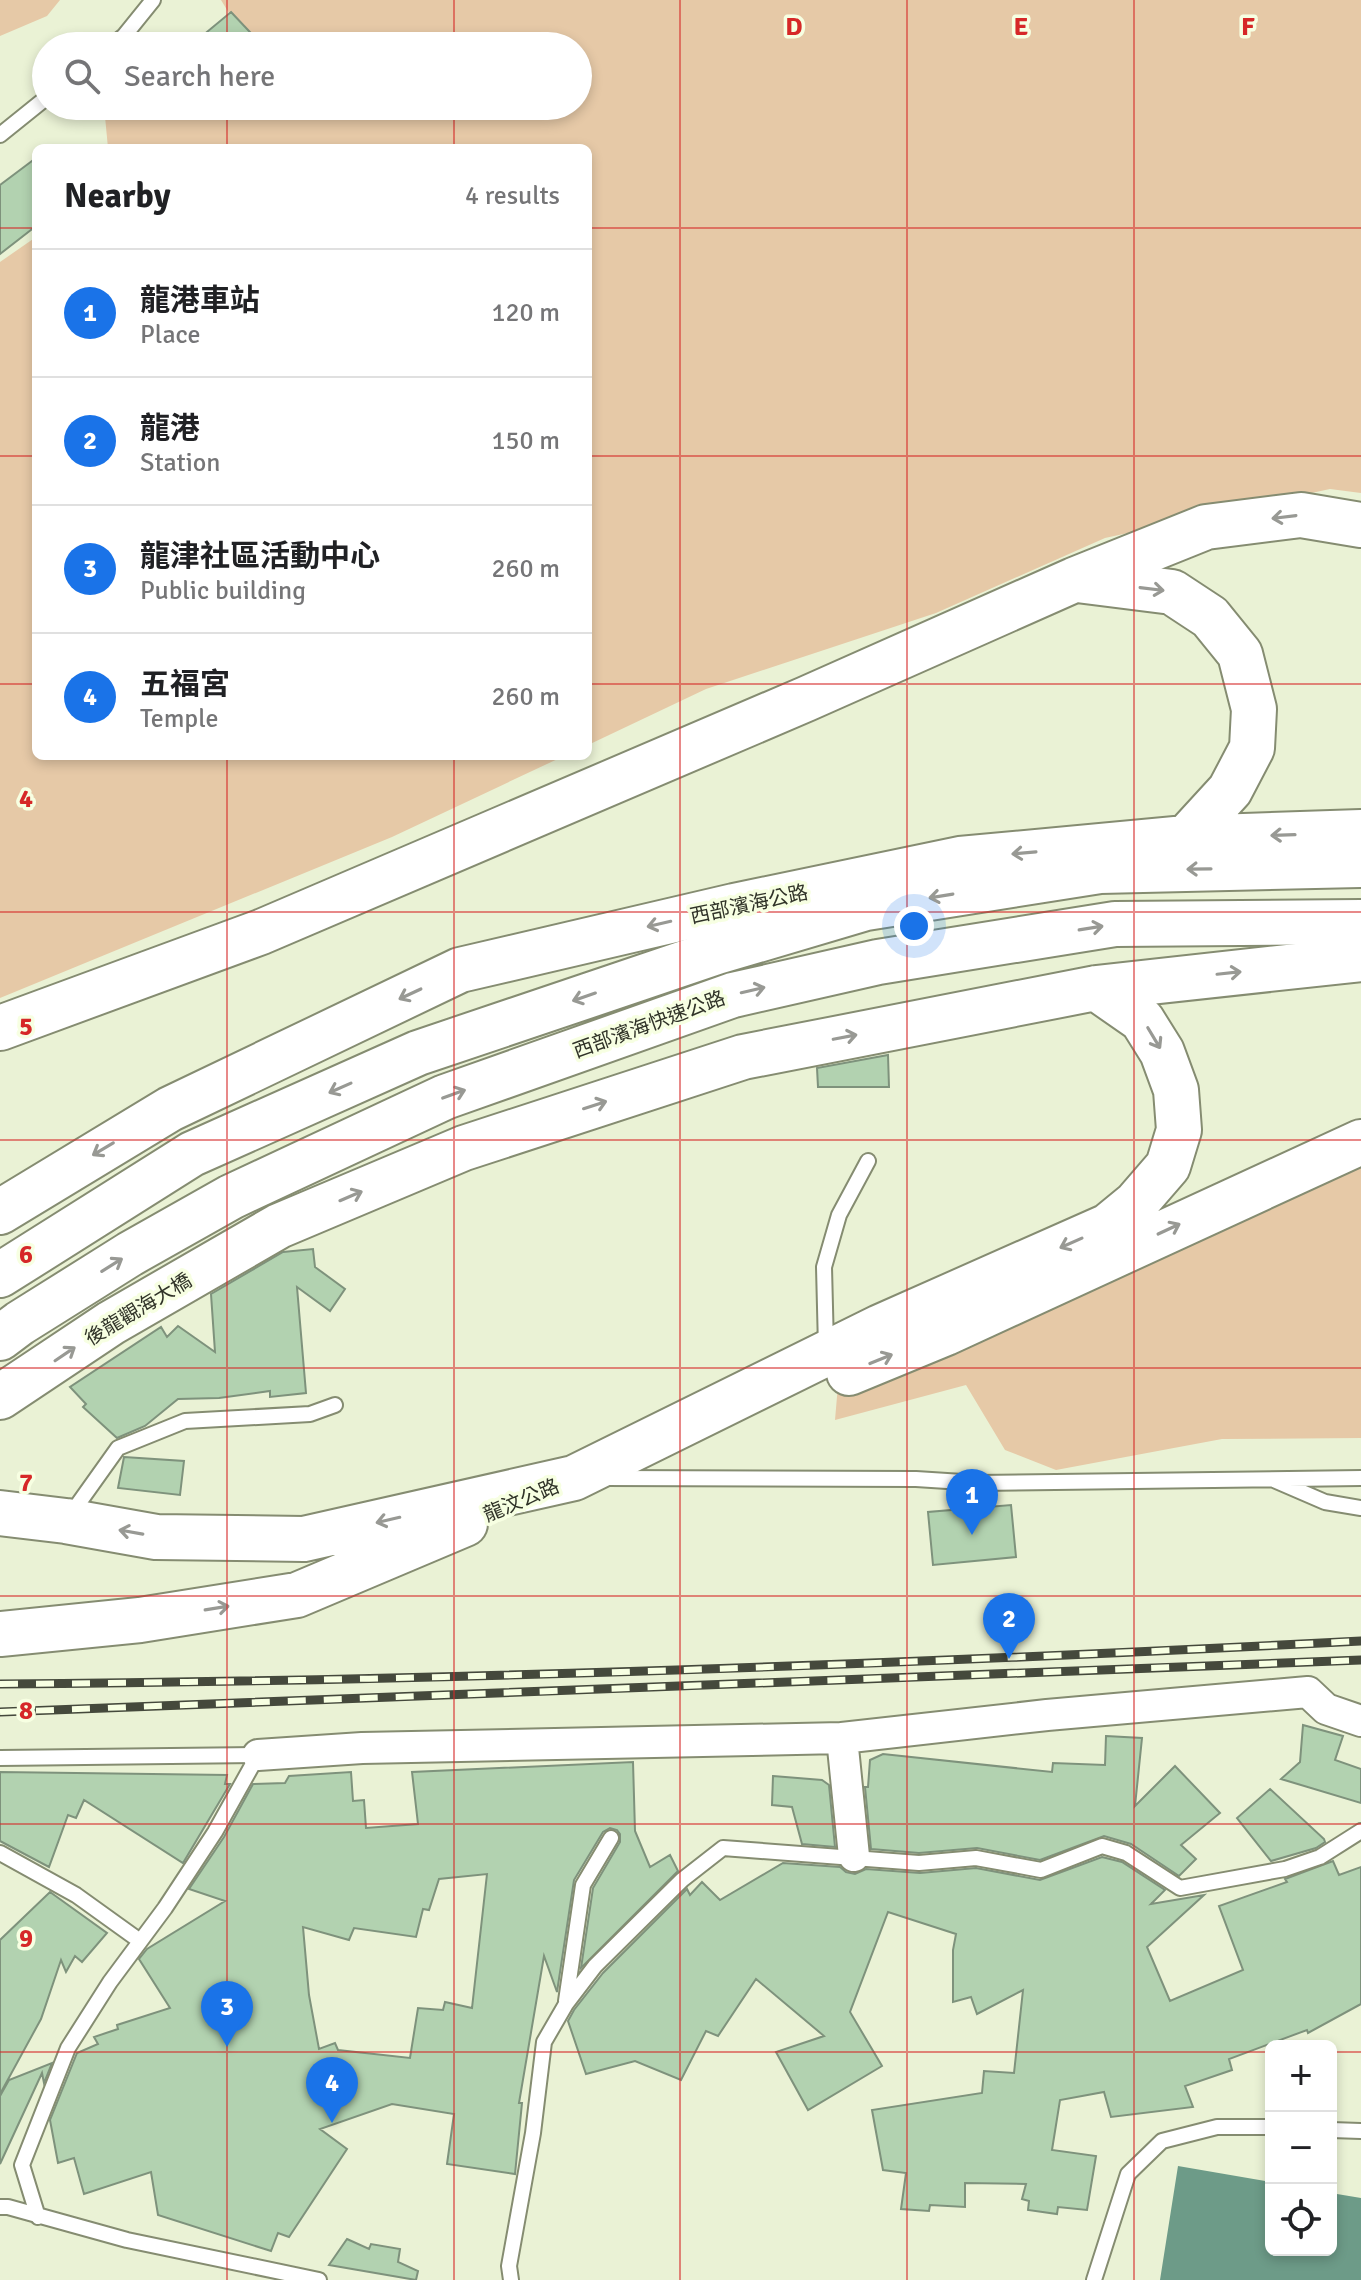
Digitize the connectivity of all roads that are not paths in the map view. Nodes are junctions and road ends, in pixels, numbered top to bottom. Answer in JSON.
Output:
{"nodes":[{"id":1,"x":153,"y":0,"type":"edge"},
{"id":2,"x":127,"y":32,"type":"edge"},
{"id":3,"x":32,"y":109,"type":"edge"},
{"id":4,"x":0,"y":135,"type":"edge"},
{"id":5,"x":1361,"y":525,"type":"edge"},
{"id":6,"x":1074,"y":580,"type":"junction"},
{"id":7,"x":1361,"y":832,"type":"edge"},
{"id":8,"x":1186,"y":838,"type":"junction"},
{"id":9,"x":1361,"y":865,"type":"edge"},
{"id":10,"x":1361,"y":922,"type":"edge"},
{"id":11,"x":1361,"y":959,"type":"edge"},
{"id":12,"x":1096,"y":988,"type":"junction"},
{"id":13,"x":0,"y":1028,"type":"edge"},
{"id":14,"x":1361,"y":1142,"type":"edge"},
{"id":15,"x":868,"y":1161,"type":"dead end"},
{"id":16,"x":0,"y":1212,"type":"edge"},
{"id":17,"x":0,"y":1275,"type":"edge"},
{"id":18,"x":0,"y":1338,"type":"edge"},
{"id":19,"x":826,"y":1354,"type":"junction"},
{"id":20,"x":0,"y":1397,"type":"edge"},
{"id":21,"x":335,"y":1405,"type":"dead end"},
{"id":22,"x":574,"y":1478,"type":"junction"},
{"id":23,"x":1269,"y":1478,"type":"junction"},
{"id":24,"x":1361,"y":1478,"type":"edge"},
{"id":25,"x":0,"y":1502,"type":"edge"},
{"id":26,"x":1361,"y":1508,"type":"edge"},
{"id":27,"x":0,"y":1513,"type":"edge"},
{"id":28,"x":66,"y":1521,"type":"junction"},
{"id":29,"x":0,"y":1610,"type":"edge"},
{"id":30,"x":140,"y":1620,"type":"junction"},
{"id":31,"x":0,"y":1634,"type":"edge"},
{"id":32,"x":1361,"y":1721,"type":"edge"},
{"id":33,"x":842,"y":1738,"type":"junction"},
{"id":34,"x":258,"y":1755,"type":"junction"},
{"id":35,"x":0,"y":1758,"type":"edge"},
{"id":36,"x":1361,"y":1831,"type":"edge"},
{"id":37,"x":611,"y":1838,"type":"dead end"},
{"id":38,"x":0,"y":1853,"type":"edge"},
{"id":39,"x":854,"y":1856,"type":"junction"},
{"id":40,"x":140,"y":1941,"type":"junction"},
{"id":41,"x":566,"y":2004,"type":"junction"},
{"id":42,"x":1265,"y":2127,"type":"edge"},
{"id":43,"x":1337,"y":2130,"type":"edge"},
{"id":44,"x":1361,"y":2131,"type":"edge"},
{"id":45,"x":0,"y":2207,"type":"edge"},
{"id":46,"x":38,"y":2217,"type":"junction"},
{"id":47,"x":319,"y":2280,"type":"edge"},
{"id":48,"x":511,"y":2280,"type":"edge"},
{"id":49,"x":1094,"y":2280,"type":"edge"}],
"edges":[{"from":1,"to":2,"type":"lane"},
{"from":3,"to":4,"type":"lane"},
{"from":5,"to":6,"type":"main road","one_way":true},
{"from":6,"to":8,"type":"main road","one_way":true},
{"from":6,"to":13,"type":"main road"},
{"from":7,"to":8,"type":"main road","name":"西部濱海公路","one_way":true},
{"from":8,"to":16,"type":"main road","name":"西部濱海公路","one_way":true},
{"from":9,"to":17,"type":"main road","one_way":true},
{"from":18,"to":10,"type":"main road","name":"西部濱海快速公路","one_way":true},
{"from":12,"to":11,"type":"main road","one_way":true},
{"from":12,"to":19,"type":"main road","one_way":true},
{"from":20,"to":12,"type":"main road","name":"後龍觀海大橋","one_way":true},
{"from":22,"to":14,"type":"main road","one_way":true},
{"from":15,"to":19,"type":"lane"},
{"from":19,"to":22,"type":"main road"},
{"from":21,"to":28,"type":"lane"},
{"from":22,"to":23,"type":"lane"},
{"from":22,"to":28,"type":"main road","name":"龍汶公路","one_way":true},
{"from":30,"to":22,"type":"main road","name":"龍汶公路","one_way":true},
{"from":23,"to":24,"type":"lane"},
{"from":23,"to":26,"type":"lane"},
{"from":25,"to":28,"type":"main road"},
{"from":27,"to":28,"type":"main road","name":"龍汶公路"},
{"from":29,"to":30,"type":"main road"},
{"from":30,"to":31,"type":"main road","name":"龍汶公路"},
{"from":32,"to":33,"type":"street"},
{"from":33,"to":34,"type":"street"},
{"from":33,"to":39,"type":"street"},
{"from":34,"to":35,"type":"lane"},
{"from":34,"to":40,"type":"lane"},
{"from":36,"to":39,"type":"lane"},
{"from":37,"to":41,"type":"lane"},
{"from":38,"to":40,"type":"lane"},
{"from":39,"to":41,"type":"lane"},
{"from":40,"to":46,"type":"lane"},
{"from":41,"to":48,"type":"lane"},
{"from":42,"to":49,"type":"lane"},
{"from":43,"to":44,"type":"lane"},
{"from":45,"to":46,"type":"lane"},
{"from":46,"to":47,"type":"lane"}]}
